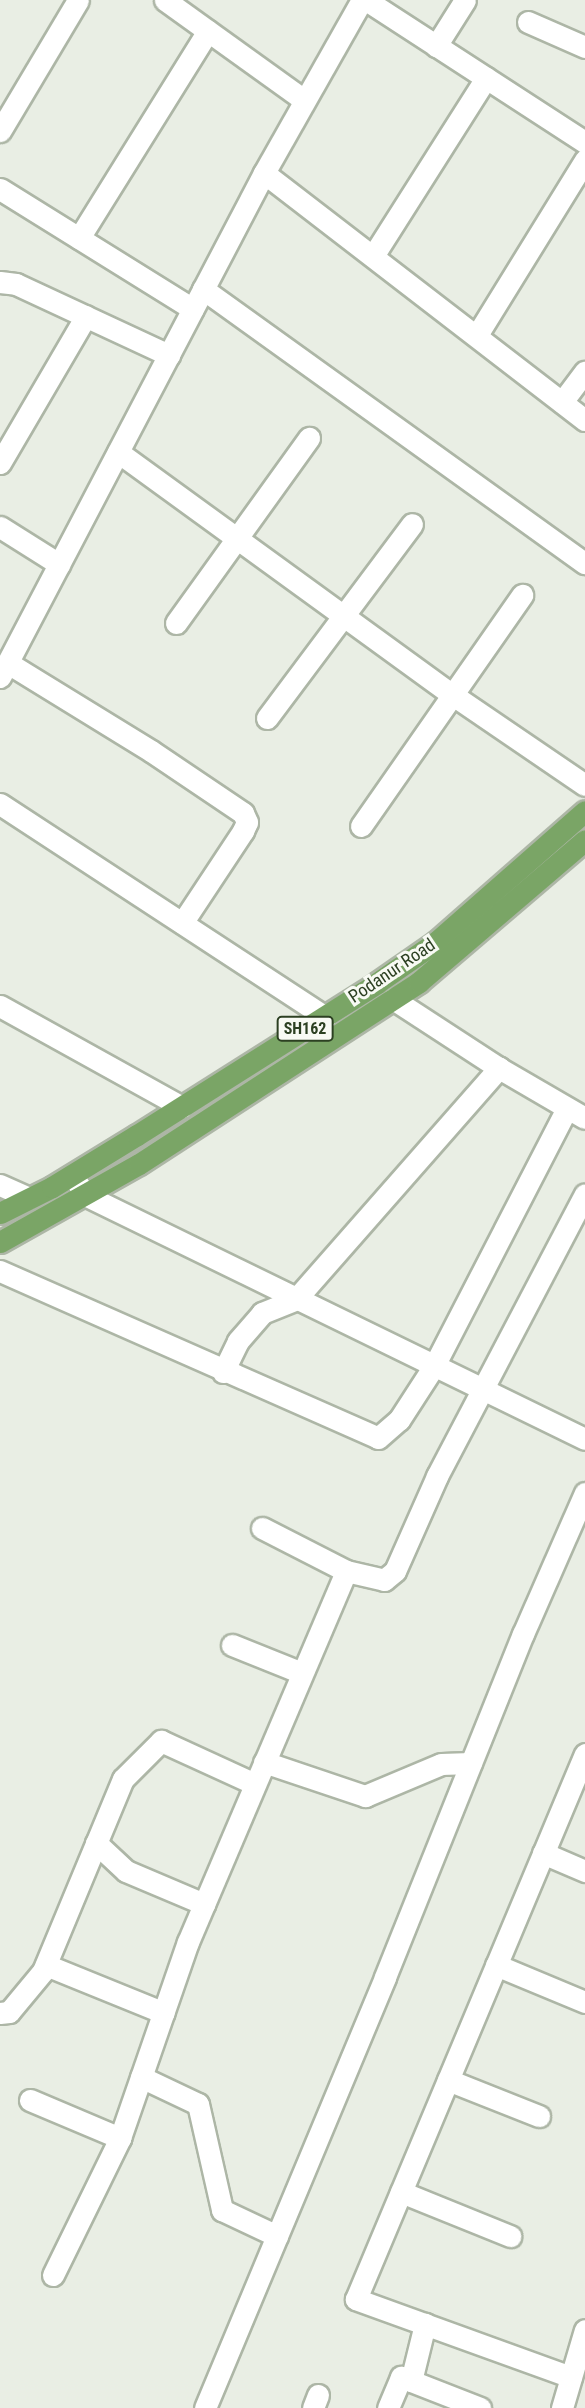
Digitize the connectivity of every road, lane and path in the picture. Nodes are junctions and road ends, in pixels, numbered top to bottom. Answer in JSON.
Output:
{"nodes":[{"id":1,"x":78,"y":0,"type":"edge"},
{"id":2,"x":165,"y":0,"type":"edge"},
{"id":3,"x":364,"y":0,"type":"edge"},
{"id":4,"x":465,"y":0,"type":"edge"},
{"id":5,"x":528,"y":22,"type":"dead end"},
{"id":6,"x":208,"y":31,"type":"junction"},
{"id":7,"x":436,"y":46,"type":"junction"},
{"id":8,"x":585,"y":47,"type":"edge"},
{"id":9,"x":486,"y":78,"type":"junction"},
{"id":10,"x":304,"y":100,"type":"junction"},
{"id":11,"x":0,"y":131,"type":"edge"},
{"id":12,"x":585,"y":142,"type":"edge"},
{"id":13,"x":585,"y":160,"type":"edge"},
{"id":14,"x":264,"y":173,"type":"junction"},
{"id":15,"x":0,"y":189,"type":"edge"},
{"id":16,"x":79,"y":238,"type":"junction"},
{"id":17,"x":373,"y":256,"type":"junction"},
{"id":18,"x":0,"y":282,"type":"edge"},
{"id":19,"x":203,"y":289,"type":"junction"},
{"id":20,"x":193,"y":309,"type":"junction"},
{"id":21,"x":86,"y":316,"type":"junction"},
{"id":22,"x":477,"y":335,"type":"junction"},
{"id":23,"x":169,"y":355,"type":"junction"},
{"id":24,"x":585,"y":372,"type":"edge"},
{"id":25,"x":562,"y":402,"type":"junction"},
{"id":26,"x":585,"y":421,"type":"edge"},
{"id":27,"x":309,"y":438,"type":"dead end"},
{"id":28,"x":118,"y":452,"type":"junction"},
{"id":29,"x":0,"y":463,"type":"edge"},
{"id":30,"x":412,"y":524,"type":"dead end"},
{"id":31,"x":0,"y":527,"type":"edge"},
{"id":32,"x":237,"y":537,"type":"junction"},
{"id":33,"x":585,"y":563,"type":"edge"},
{"id":34,"x":60,"y":564,"type":"junction"},
{"id":35,"x":522,"y":595,"type":"dead end"},
{"id":36,"x":344,"y":615,"type":"junction"},
{"id":37,"x":176,"y":623,"type":"dead end"},
{"id":38,"x":4,"y":670,"type":"edge"},
{"id":39,"x":450,"y":693,"type":"junction"},
{"id":40,"x":267,"y":718,"type":"dead end"},
{"id":41,"x":585,"y":785,"type":"edge"},
{"id":42,"x":0,"y":804,"type":"edge"},
{"id":43,"x":585,"y":811,"type":"edge"},
{"id":44,"x":361,"y":826,"type":"dead end"},
{"id":45,"x":585,"y":840,"type":"edge"},
{"id":46,"x":182,"y":923,"type":"junction"},
{"id":47,"x":393,"y":999,"type":"junction"},
{"id":48,"x":0,"y":1006,"type":"edge"},
{"id":49,"x":325,"y":1017,"type":"junction"},
{"id":50,"x":499,"y":1068,"type":"junction"},
{"id":51,"x":182,"y":1107,"type":"junction"},
{"id":52,"x":576,"y":1113,"type":"edge"},
{"id":53,"x":72,"y":1175,"type":"junction"},
{"id":54,"x":0,"y":1185,"type":"edge"},
{"id":55,"x":585,"y":1194,"type":"edge"},
{"id":56,"x":85,"y":1195,"type":"junction"},
{"id":57,"x":29,"y":1198,"type":"junction"},
{"id":58,"x":0,"y":1213,"type":"edge"},
{"id":59,"x":0,"y":1242,"type":"edge"},
{"id":60,"x":0,"y":1271,"type":"edge"},
{"id":61,"x":296,"y":1299,"type":"junction"},
{"id":62,"x":433,"y":1366,"type":"junction"},
{"id":63,"x":223,"y":1373,"type":"junction"},
{"id":64,"x":482,"y":1389,"type":"junction"},
{"id":65,"x":585,"y":1439,"type":"edge"},
{"id":66,"x":585,"y":1493,"type":"edge"},
{"id":67,"x":262,"y":1528,"type":"dead end"},
{"id":68,"x":348,"y":1572,"type":"junction"},
{"id":69,"x":232,"y":1645,"type":"dead end"},
{"id":70,"x":302,"y":1673,"type":"junction"},
{"id":71,"x":585,"y":1754,"type":"edge"},
{"id":72,"x":264,"y":1762,"type":"junction"},
{"id":73,"x":471,"y":1763,"type":"junction"},
{"id":74,"x":255,"y":1784,"type":"junction"},
{"id":75,"x":96,"y":1843,"type":"junction"},
{"id":76,"x":543,"y":1853,"type":"junction"},
{"id":77,"x":585,"y":1871,"type":"edge"},
{"id":78,"x":204,"y":1904,"type":"junction"},
{"id":79,"x":46,"y":1965,"type":"junction"},
{"id":80,"x":496,"y":1965,"type":"junction"},
{"id":81,"x":585,"y":2002,"type":"edge"},
{"id":82,"x":0,"y":2013,"type":"edge"},
{"id":83,"x":164,"y":2013,"type":"junction"},
{"id":84,"x":141,"y":2077,"type":"junction"},
{"id":85,"x":448,"y":2080,"type":"junction"},
{"id":86,"x":30,"y":2100,"type":"dead end"},
{"id":87,"x":539,"y":2116,"type":"dead end"},
{"id":88,"x":120,"y":2138,"type":"junction"},
{"id":89,"x":401,"y":2192,"type":"junction"},
{"id":90,"x":278,"y":2236,"type":"junction"},
{"id":91,"x":510,"y":2236,"type":"dead end"},
{"id":92,"x":53,"y":2275,"type":"dead end"},
{"id":93,"x":425,"y":2324,"type":"junction"},
{"id":94,"x":585,"y":2330,"type":"edge"},
{"id":95,"x":571,"y":2377,"type":"junction"},
{"id":96,"x":411,"y":2381,"type":"junction"},
{"id":97,"x":476,"y":2407,"type":"edge"},
{"id":98,"x":205,"y":2408,"type":"edge"},
{"id":99,"x":388,"y":2408,"type":"edge"},
{"id":100,"x":562,"y":2408,"type":"edge"}],
"edges":[{"from":1,"to":11,"type":"street"},
{"from":2,"to":6,"type":"street"},
{"from":3,"to":7,"type":"street"},
{"from":3,"to":10,"type":"street"},
{"from":4,"to":7,"type":"street"},
{"from":5,"to":8,"type":"street"},
{"from":6,"to":10,"type":"street"},
{"from":6,"to":16,"type":"street"},
{"from":7,"to":9,"type":"street"},
{"from":9,"to":12,"type":"street"},
{"from":9,"to":17,"type":"street"},
{"from":10,"to":14,"type":"street"},
{"from":13,"to":22,"type":"street"},
{"from":14,"to":17,"type":"street"},
{"from":14,"to":19,"type":"street"},
{"from":15,"to":16,"type":"street"},
{"from":16,"to":20,"type":"street"},
{"from":17,"to":22,"type":"street"},
{"from":18,"to":21,"type":"street"},
{"from":19,"to":20,"type":"street"},
{"from":19,"to":33,"type":"street"},
{"from":20,"to":23,"type":"street"},
{"from":21,"to":23,"type":"street"},
{"from":21,"to":29,"type":"street"},
{"from":22,"to":25,"type":"street"},
{"from":23,"to":28,"type":"street"},
{"from":24,"to":25,"type":"street"},
{"from":25,"to":26,"type":"street"},
{"from":27,"to":32,"type":"street"},
{"from":28,"to":32,"type":"street"},
{"from":28,"to":34,"type":"street"},
{"from":30,"to":36,"type":"street"},
{"from":31,"to":34,"type":"street"},
{"from":32,"to":36,"type":"street"},
{"from":32,"to":37,"type":"street"},
{"from":34,"to":38,"type":"street"},
{"from":35,"to":39,"type":"street"},
{"from":36,"to":39,"type":"street"},
{"from":36,"to":40,"type":"street"},
{"from":38,"to":46,"type":"street"},
{"from":39,"to":41,"type":"street"},
{"from":39,"to":44,"type":"street"},
{"from":42,"to":46,"type":"street"},
{"from":43,"to":49,"type":"main road","name":"Podanur Road","number":"SH162"},
{"from":45,"to":47,"type":"main road"},
{"from":46,"to":49,"type":"street"},
{"from":47,"to":50,"type":"street"},
{"from":47,"to":56,"type":"main road"},
{"from":48,"to":51,"type":"street"},
{"from":49,"to":51,"type":"main road","name":"Podanur Road","number":"SH162"},
{"from":50,"to":52,"type":"street"},
{"from":50,"to":61,"type":"street"},
{"from":51,"to":53,"type":"main road","name":"Podanur Road","number":"SH162"},
{"from":52,"to":62,"type":"street"},
{"from":53,"to":56,"type":"street"},
{"from":53,"to":57,"type":"main road","name":"Podanur Road","number":"SH162"},
{"from":54,"to":57,"type":"street"},
{"from":55,"to":64,"type":"street"},
{"from":56,"to":59,"type":"main road"},
{"from":56,"to":61,"type":"street"},
{"from":57,"to":58,"type":"main road","name":"Podanur Road","number":"SH162"},
{"from":60,"to":63,"type":"street"},
{"from":61,"to":62,"type":"street"},
{"from":61,"to":63,"type":"street"},
{"from":62,"to":63,"type":"street"},
{"from":62,"to":64,"type":"street"},
{"from":64,"to":65,"type":"street"},
{"from":64,"to":68,"type":"street"},
{"from":66,"to":73,"type":"street"},
{"from":67,"to":68,"type":"street"},
{"from":68,"to":70,"type":"street"},
{"from":69,"to":70,"type":"street"},
{"from":70,"to":72,"type":"street"},
{"from":71,"to":76,"type":"street"},
{"from":72,"to":73,"type":"street"},
{"from":72,"to":74,"type":"street"},
{"from":73,"to":90,"type":"street"},
{"from":74,"to":75,"type":"street"},
{"from":74,"to":78,"type":"street"},
{"from":75,"to":78,"type":"street"},
{"from":75,"to":79,"type":"street"},
{"from":76,"to":77,"type":"street"},
{"from":76,"to":80,"type":"street"},
{"from":78,"to":83,"type":"street"},
{"from":79,"to":82,"type":"street"},
{"from":79,"to":83,"type":"street"},
{"from":80,"to":81,"type":"street"},
{"from":80,"to":85,"type":"street"},
{"from":83,"to":84,"type":"street"},
{"from":84,"to":88,"type":"street"},
{"from":84,"to":90,"type":"street"},
{"from":85,"to":87,"type":"street"},
{"from":85,"to":89,"type":"street"},
{"from":86,"to":88,"type":"street"},
{"from":88,"to":92,"type":"street"},
{"from":89,"to":91,"type":"street"},
{"from":89,"to":93,"type":"street"},
{"from":90,"to":98,"type":"street"},
{"from":93,"to":95,"type":"street"},
{"from":93,"to":96,"type":"street"},
{"from":94,"to":95,"type":"street"},
{"from":95,"to":100,"type":"street"},
{"from":96,"to":97,"type":"street"},
{"from":96,"to":99,"type":"street"}]}
